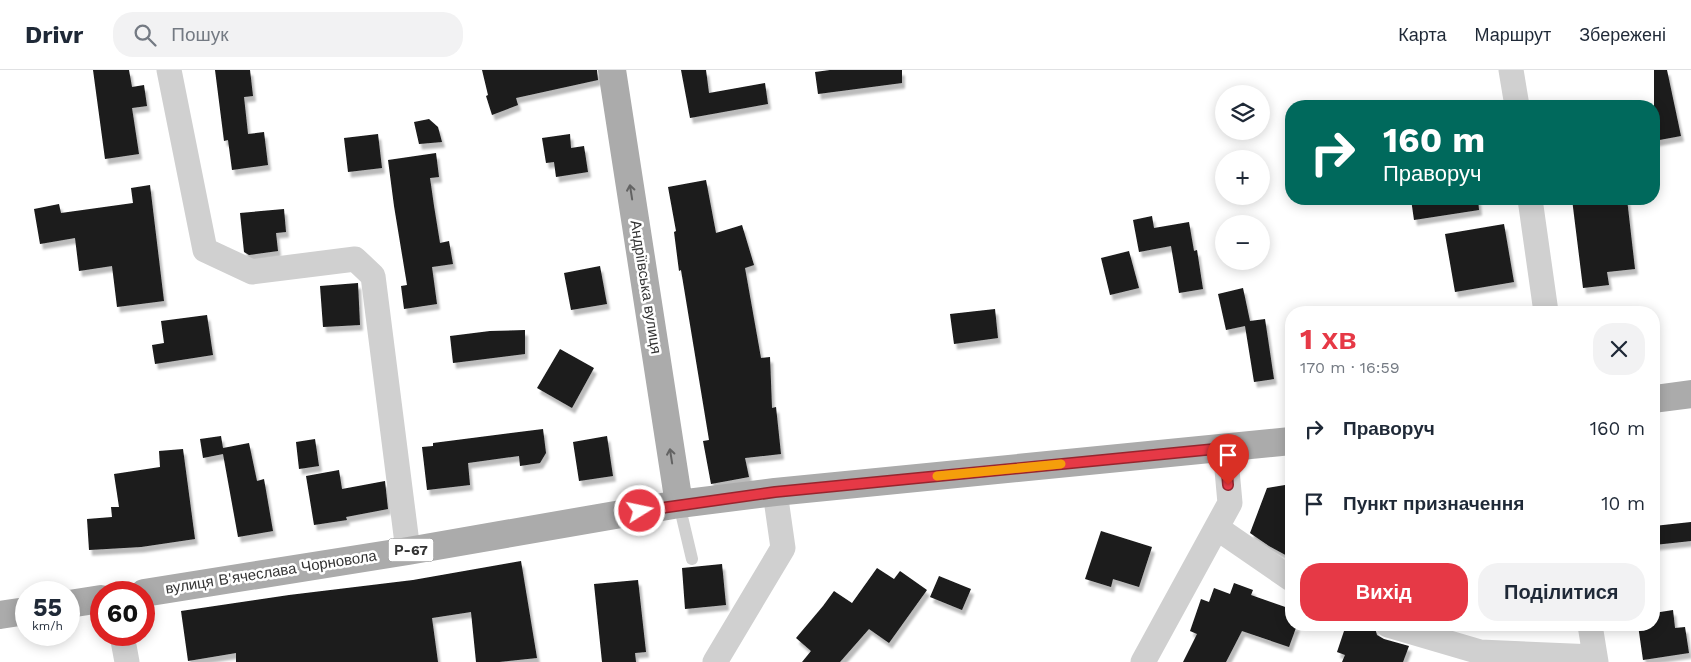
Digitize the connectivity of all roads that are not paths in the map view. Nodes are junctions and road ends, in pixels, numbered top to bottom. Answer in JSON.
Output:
{"nodes":[{"id":1,"x":169,"y":70,"type":"edge"},
{"id":2,"x":612,"y":70,"type":"edge"},
{"id":3,"x":1511,"y":70,"type":"edge"},
{"id":4,"x":1515,"y":100,"type":"edge"},
{"id":5,"x":1531,"y":205,"type":"edge"},
{"id":6,"x":1545,"y":306,"type":"edge"},
{"id":7,"x":1691,"y":394,"type":"edge"},
{"id":8,"x":1660,"y":399,"type":"edge"},
{"id":9,"x":1285,"y":442,"type":"edge"},
{"id":10,"x":1225,"y":448,"type":"junction"},
{"id":11,"x":775,"y":492,"type":"junction"},
{"id":12,"x":679,"y":504,"type":"junction"},
{"id":13,"x":1217,"y":528,"type":"junction"},
{"id":14,"x":408,"y":551,"type":"junction"},
{"id":15,"x":692,"y":559,"type":"dead end"},
{"id":16,"x":1285,"y":575,"type":"edge"},
{"id":17,"x":155,"y":591,"type":"edge"},
{"id":18,"x":15,"y":613,"type":"edge"},
{"id":19,"x":0,"y":615,"type":"edge"},
{"id":20,"x":1408,"y":631,"type":"edge"},
{"id":21,"x":1591,"y":631,"type":"edge"},
{"id":22,"x":124,"y":646,"type":"edge"},
{"id":23,"x":1595,"y":660,"type":"edge"},
{"id":24,"x":127,"y":662,"type":"edge"},
{"id":25,"x":715,"y":662,"type":"edge"},
{"id":26,"x":1143,"y":662,"type":"edge"}],
"edges":[{"from":1,"to":14,"type":"street"},
{"from":12,"to":2,"type":"main road","name":"Андріївська вулиця","one_way":true},
{"from":3,"to":4,"type":"street"},
{"from":5,"to":6,"type":"street"},
{"from":7,"to":8,"type":"main road"},
{"from":9,"to":10,"type":"main road","name":"вулиця В'ячеслава Чорновола","number":"Р-67"},
{"from":10,"to":11,"type":"main road","name":"вулиця В'ячеслава Чорновола","number":"Р-67"},
{"from":10,"to":13,"type":"street"},
{"from":11,"to":12,"type":"main road","name":"вулиця В'ячеслава Чорновола","number":"Р-67"},
{"from":11,"to":25,"type":"street"},
{"from":12,"to":14,"type":"main road","name":"вулиця В'ячеслава Чорновола","number":"Р-67"},
{"from":12,"to":15,"type":"lane"},
{"from":13,"to":16,"type":"street"},
{"from":13,"to":26,"type":"street"},
{"from":14,"to":17,"type":"main road","name":"вулиця В'ячеслава Чорновола","number":"Р-67"},
{"from":18,"to":19,"type":"main road"},
{"from":20,"to":23,"type":"street"},
{"from":21,"to":23,"type":"street"},
{"from":22,"to":24,"type":"street"}]}
